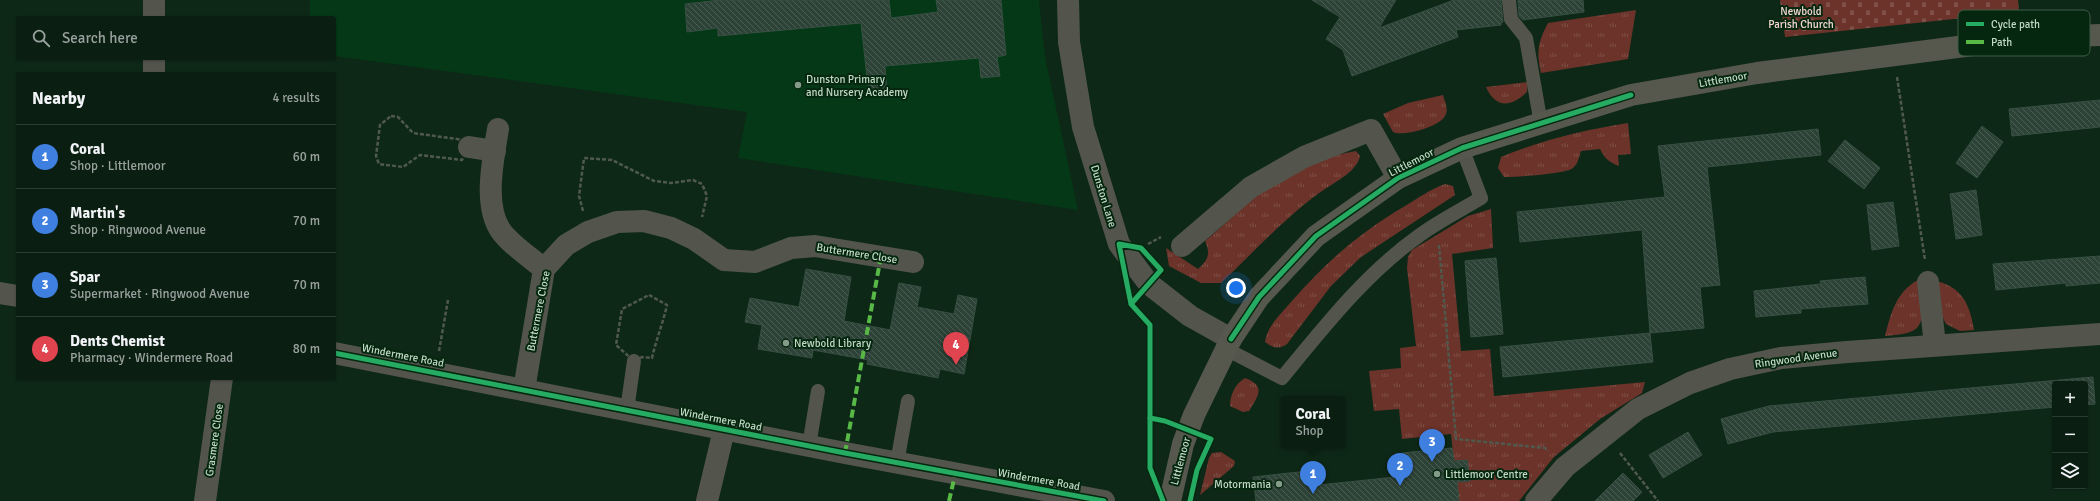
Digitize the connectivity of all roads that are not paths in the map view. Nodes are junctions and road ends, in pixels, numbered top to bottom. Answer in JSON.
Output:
{"nodes":[{"id":1,"x":154,"y":0,"type":"edge"},
{"id":2,"x":1068,"y":0,"type":"edge"},
{"id":3,"x":1509,"y":0,"type":"edge"},
{"id":4,"x":154,"y":16,"type":"edge"},
{"id":5,"x":2090,"y":35,"type":"edge"},
{"id":6,"x":2100,"y":35,"type":"edge"},
{"id":7,"x":1958,"y":47,"type":"edge"},
{"id":8,"x":154,"y":60,"type":"edge"},
{"id":9,"x":154,"y":72,"type":"edge"},
{"id":10,"x":1541,"y":124,"type":"junction"},
{"id":11,"x":498,"y":129,"type":"dead end"},
{"id":12,"x":469,"y":147,"type":"road end"},
{"id":13,"x":1462,"y":148,"type":"junction"},
{"id":14,"x":494,"y":151,"type":"junction"},
{"id":15,"x":1398,"y":178,"type":"junction"},
{"id":16,"x":1182,"y":246,"type":"dead end"},
{"id":17,"x":913,"y":262,"type":"dead end"},
{"id":18,"x":544,"y":269,"type":"junction"},
{"id":19,"x":1928,"y":282,"type":"road end"},
{"id":20,"x":0,"y":292,"type":"edge"},
{"id":21,"x":16,"y":296,"type":"edge"},
{"id":22,"x":2100,"y":334,"type":"edge"},
{"id":23,"x":1229,"y":344,"type":"junction"},
{"id":24,"x":1935,"y":345,"type":"junction"},
{"id":25,"x":336,"y":353,"type":"edge"},
{"id":26,"x":634,"y":362,"type":"road end"},
{"id":27,"x":222,"y":380,"type":"edge"},
{"id":28,"x":524,"y":390,"type":"junction"},
{"id":29,"x":818,"y":391,"type":"dead end"},
{"id":30,"x":908,"y":401,"type":"dead end"},
{"id":31,"x":627,"y":410,"type":"junction"},
{"id":32,"x":724,"y":430,"type":"junction"},
{"id":33,"x":809,"y":446,"type":"junction"},
{"id":34,"x":896,"y":463,"type":"junction"},
{"id":35,"x":205,"y":501,"type":"edge"},
{"id":36,"x":707,"y":501,"type":"edge"},
{"id":37,"x":1104,"y":501,"type":"edge"},
{"id":38,"x":1170,"y":501,"type":"edge"},
{"id":39,"x":1536,"y":501,"type":"edge"}],
"edges":[{"from":1,"to":4,"type":"street"},
{"from":2,"to":23,"type":"street","name":"Dunston Lane"},
{"from":3,"to":10,"type":"lane"},
{"from":5,"to":6,"type":"main road","name":"Littlemoor"},
{"from":7,"to":10,"type":"main road","name":"Littlemoor"},
{"from":8,"to":9,"type":"street"},
{"from":10,"to":13,"type":"main road","name":"Littlemoor"},
{"from":11,"to":14,"type":"street"},
{"from":12,"to":14,"type":"street"},
{"from":13,"to":15,"type":"main road","name":"Littlemoor"},
{"from":13,"to":23,"type":"lane"},
{"from":14,"to":18,"type":"street"},
{"from":15,"to":16,"type":"street"},
{"from":15,"to":23,"type":"main road","name":"Littlemoor"},
{"from":17,"to":18,"type":"street","name":"Buttermere Close"},
{"from":18,"to":28,"type":"street","name":"Buttermere Close"},
{"from":19,"to":24,"type":"street"},
{"from":20,"to":21,"type":"street"},
{"from":22,"to":24,"type":"street","name":"Ringwood Avenue"},
{"from":23,"to":38,"type":"main road","name":"Littlemoor"},
{"from":24,"to":39,"type":"street","name":"Ringwood Avenue"},
{"from":25,"to":28,"type":"street","name":"Windermere Road"},
{"from":26,"to":31,"type":"lane"},
{"from":27,"to":35,"type":"street","name":"Grasmere Close"},
{"from":28,"to":31,"type":"street","name":"Windermere Road"},
{"from":29,"to":33,"type":"lane"},
{"from":30,"to":34,"type":"lane"},
{"from":31,"to":32,"type":"street","name":"Windermere Road"},
{"from":32,"to":33,"type":"street","name":"Windermere Road"},
{"from":32,"to":36,"type":"street"},
{"from":33,"to":34,"type":"street","name":"Windermere Road"},
{"from":34,"to":37,"type":"street","name":"Windermere Road"}]}
